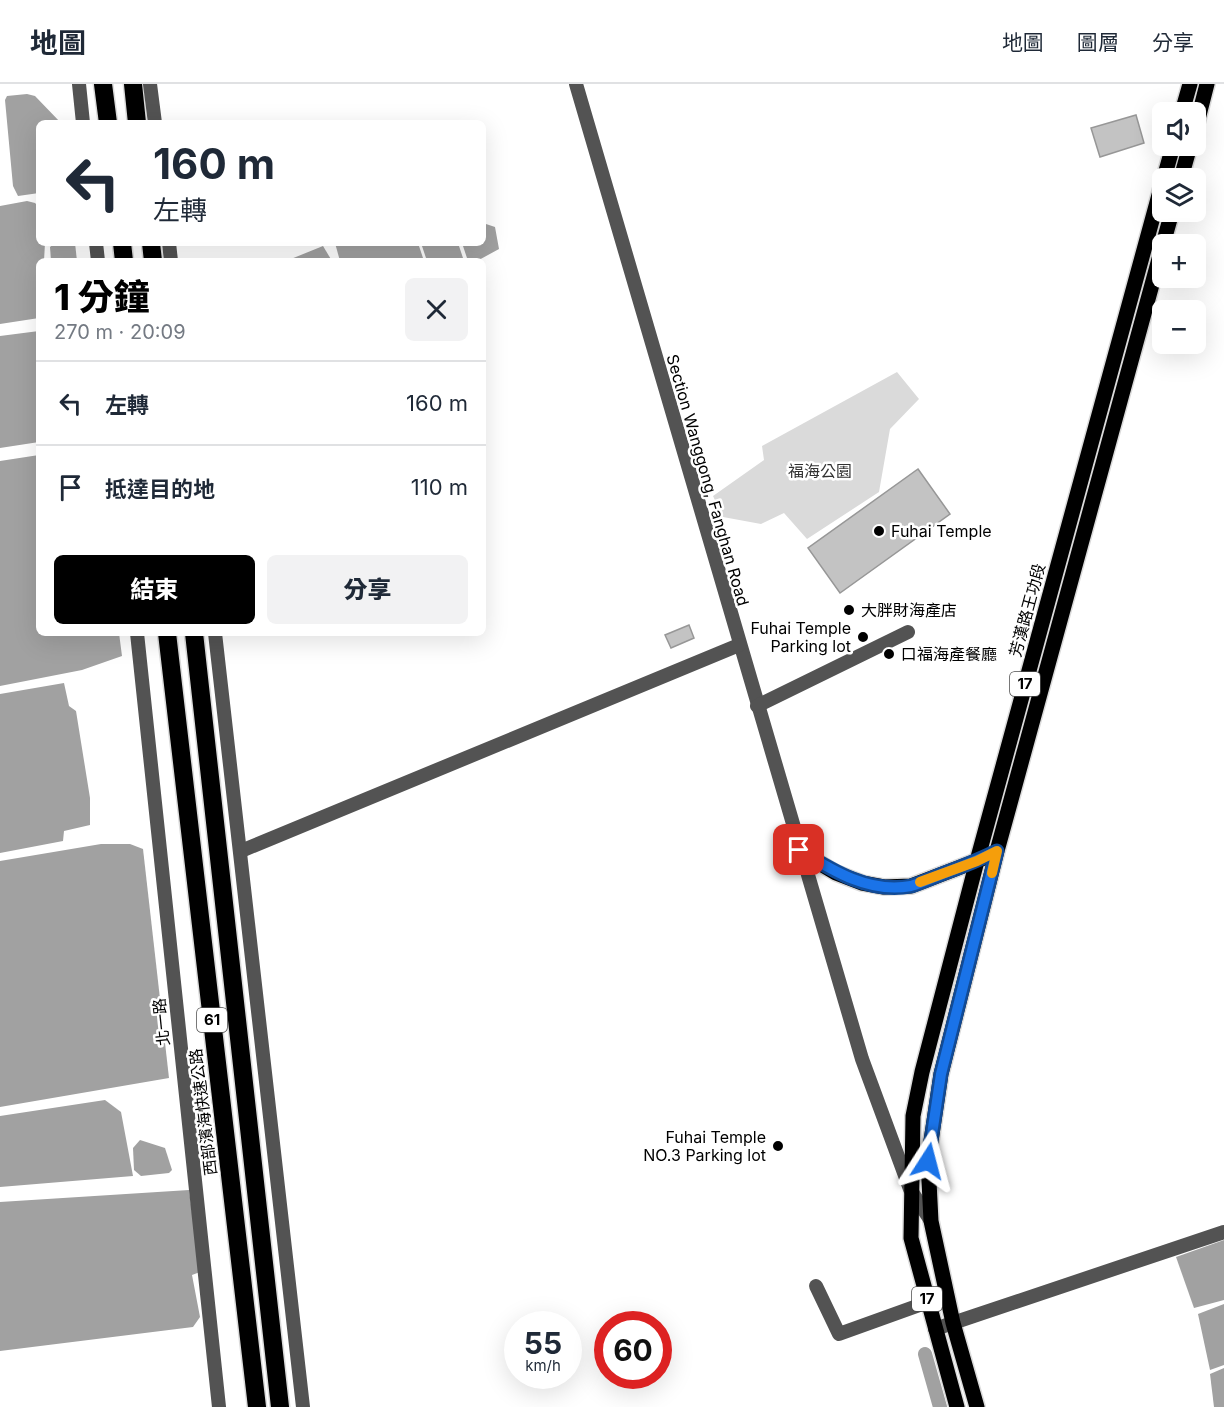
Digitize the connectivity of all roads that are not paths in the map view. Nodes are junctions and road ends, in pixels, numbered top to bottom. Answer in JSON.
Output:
{"nodes":[{"id":1,"x":79,"y":84,"type":"edge"},
{"id":2,"x":104,"y":84,"type":"edge"},
{"id":3,"x":133,"y":84,"type":"edge"},
{"id":4,"x":150,"y":84,"type":"edge"},
{"id":5,"x":576,"y":84,"type":"edge"},
{"id":6,"x":1190,"y":84,"type":"edge"},
{"id":7,"x":1207,"y":84,"type":"edge"},
{"id":8,"x":1185,"y":102,"type":"edge"},
{"id":9,"x":1202,"y":102,"type":"edge"},
{"id":10,"x":83,"y":120,"type":"edge"},
{"id":11,"x":108,"y":120,"type":"edge"},
{"id":12,"x":137,"y":120,"type":"edge"},
{"id":13,"x":155,"y":120,"type":"edge"},
{"id":14,"x":1152,"y":221,"type":"edge"},
{"id":15,"x":1152,"y":286,"type":"edge"},
{"id":16,"x":908,"y":632,"type":"dead end"},
{"id":17,"x":136,"y":636,"type":"edge"},
{"id":18,"x":167,"y":636,"type":"edge"},
{"id":19,"x":194,"y":636,"type":"edge"},
{"id":20,"x":215,"y":636,"type":"edge"},
{"id":21,"x":739,"y":645,"type":"junction"},
{"id":22,"x":757,"y":706,"type":"junction"},
{"id":23,"x":799,"y":850,"type":"junction"},
{"id":24,"x":242,"y":851,"type":"junction"},
{"id":25,"x":997,"y":851,"type":"junction"},
{"id":26,"x":977,"y":861,"type":"junction"},
{"id":27,"x":910,"y":1189,"type":"junction"},
{"id":28,"x":931,"y":1221,"type":"junction"},
{"id":29,"x":1224,"y":1232,"type":"edge"},
{"id":30,"x":816,"y":1286,"type":"dead end"},
{"id":31,"x":928,"y":1302,"type":"junction"},
{"id":32,"x":953,"y":1323,"type":"junction"},
{"id":33,"x":935,"y":1329,"type":"junction"},
{"id":34,"x":219,"y":1407,"type":"edge"},
{"id":35,"x":257,"y":1407,"type":"edge"},
{"id":36,"x":280,"y":1407,"type":"edge"},
{"id":37,"x":303,"y":1407,"type":"edge"},
{"id":38,"x":957,"y":1407,"type":"edge"},
{"id":39,"x":977,"y":1407,"type":"edge"}],
"edges":[{"from":1,"to":10,"type":"street"},
{"from":2,"to":11,"type":"highway"},
{"from":3,"to":12,"type":"highway"},
{"from":4,"to":13,"type":"street"},
{"from":5,"to":21,"type":"street","name":"Section Wanggong, Fanghan Road"},
{"from":6,"to":8,"type":"main road"},
{"from":7,"to":9,"type":"main road"},
{"from":14,"to":26,"type":"main road","name":"芳漢路王功段","number":"17"},
{"from":15,"to":25,"type":"main road","number":"17"},
{"from":16,"to":22,"type":"street"},
{"from":17,"to":34,"type":"street","name":"北一路"},
{"from":18,"to":35,"type":"highway","name":"西部濱海快速公路","number":"61"},
{"from":19,"to":36,"type":"highway","number":"61"},
{"from":20,"to":24,"type":"street"},
{"from":21,"to":22,"type":"street","name":"Section Wanggong, Fanghan Road"},
{"from":21,"to":24,"type":"street"},
{"from":22,"to":23,"type":"street","name":"Section Wanggong, Fanghan Road"},
{"from":23,"to":26,"type":"main road"},
{"from":23,"to":27,"type":"street","name":"Section Wanggong, Fanghan Road"},
{"from":24,"to":37,"type":"street"},
{"from":25,"to":26,"type":"main road"},
{"from":25,"to":28,"type":"main road","number":"17"},
{"from":26,"to":27,"type":"main road","name":"芳漢路王功段","number":"17"},
{"from":27,"to":28,"type":"street","name":"Section Wanggong, Fanghan Road"},
{"from":27,"to":31,"type":"main road","number":"17"},
{"from":28,"to":32,"type":"main road","number":"17"},
{"from":29,"to":32,"type":"street"},
{"from":30,"to":31,"type":"street"},
{"from":31,"to":33,"type":"main road","number":"17"},
{"from":32,"to":33,"type":"street"},
{"from":32,"to":39,"type":"main road","number":"17"},
{"from":33,"to":38,"type":"main road","number":"17"}]}
